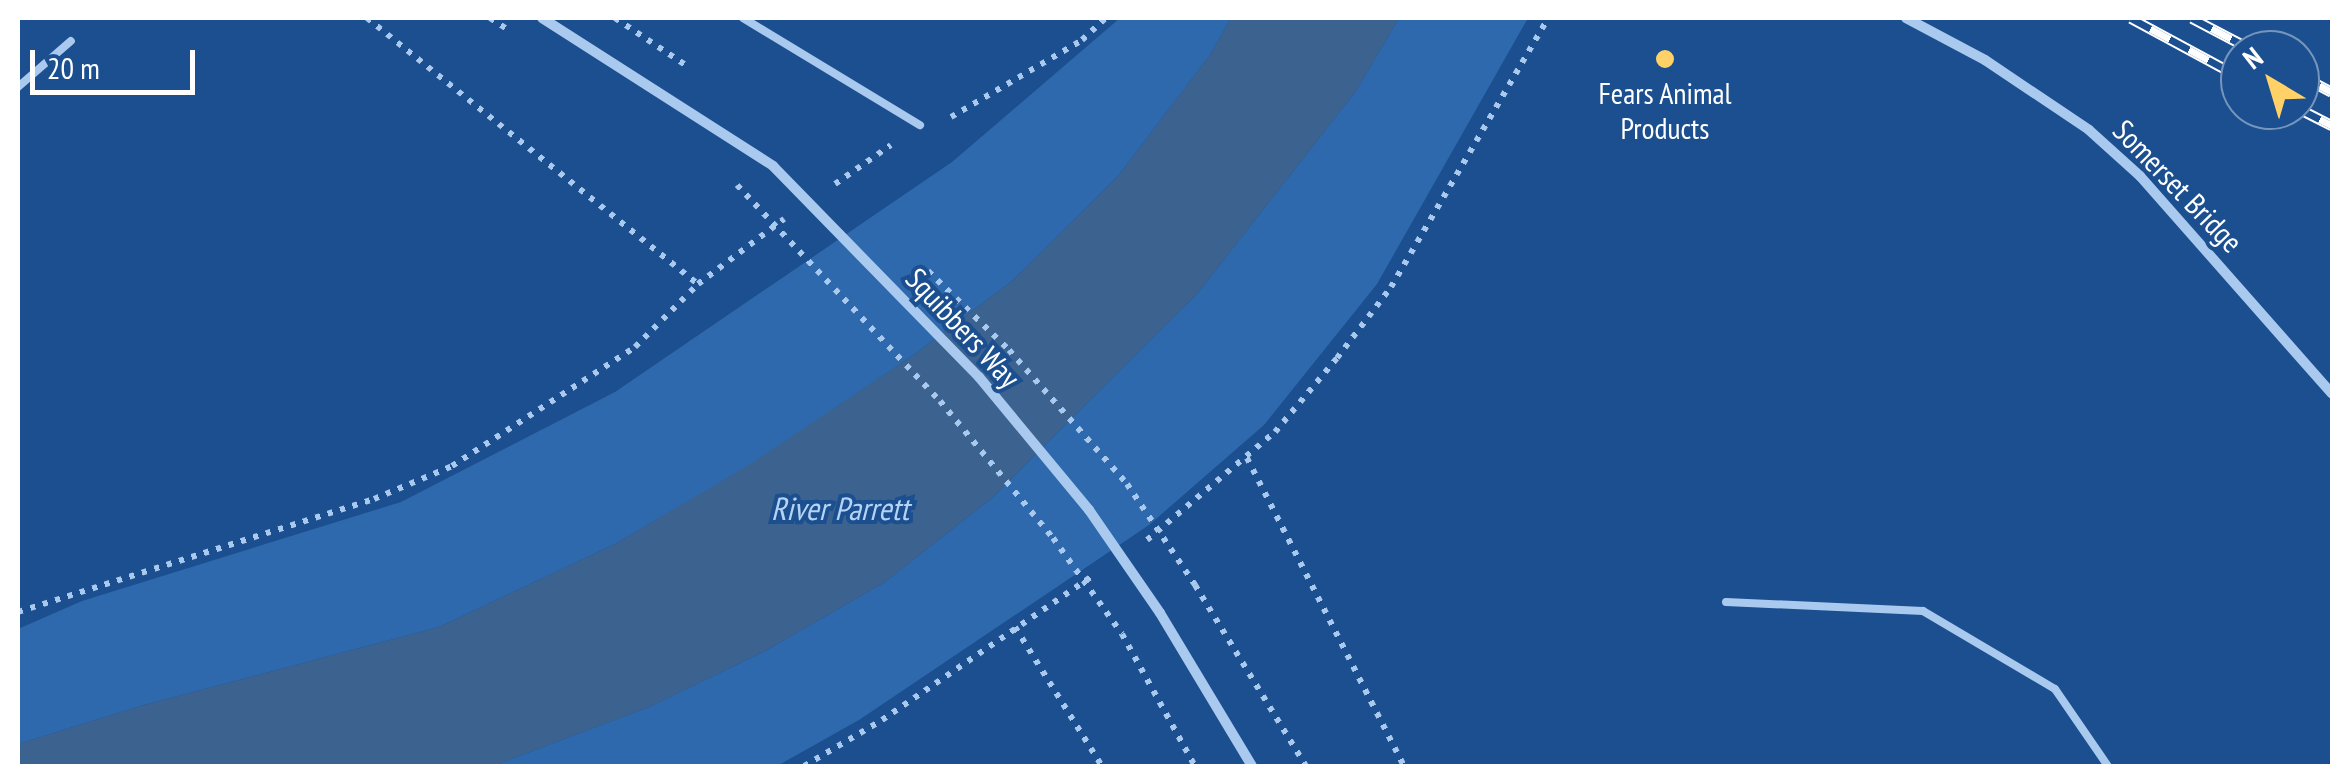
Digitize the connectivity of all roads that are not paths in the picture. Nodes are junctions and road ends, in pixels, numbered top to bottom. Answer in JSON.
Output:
{"nodes":[{"id":1,"x":542,"y":18,"type":"edge"},
{"id":2,"x":742,"y":18,"type":"edge"},
{"id":3,"x":1906,"y":18,"type":"edge"},
{"id":4,"x":71,"y":40,"type":"dead end"},
{"id":5,"x":18,"y":87,"type":"edge"},
{"id":6,"x":920,"y":124,"type":"road end"},
{"id":7,"x":2332,"y":394,"type":"edge"},
{"id":8,"x":1726,"y":602,"type":"dead end"},
{"id":9,"x":1252,"y":766,"type":"edge"},
{"id":10,"x":2108,"y":766,"type":"edge"}],
"edges":[{"from":1,"to":9,"type":"street","name":"Squibbers Way","bridge":true},
{"from":2,"to":6,"type":"lane"},
{"from":3,"to":7,"type":"street","name":"Somerset Bridge"},
{"from":4,"to":5,"type":"lane"},
{"from":8,"to":10,"type":"lane"}]}
